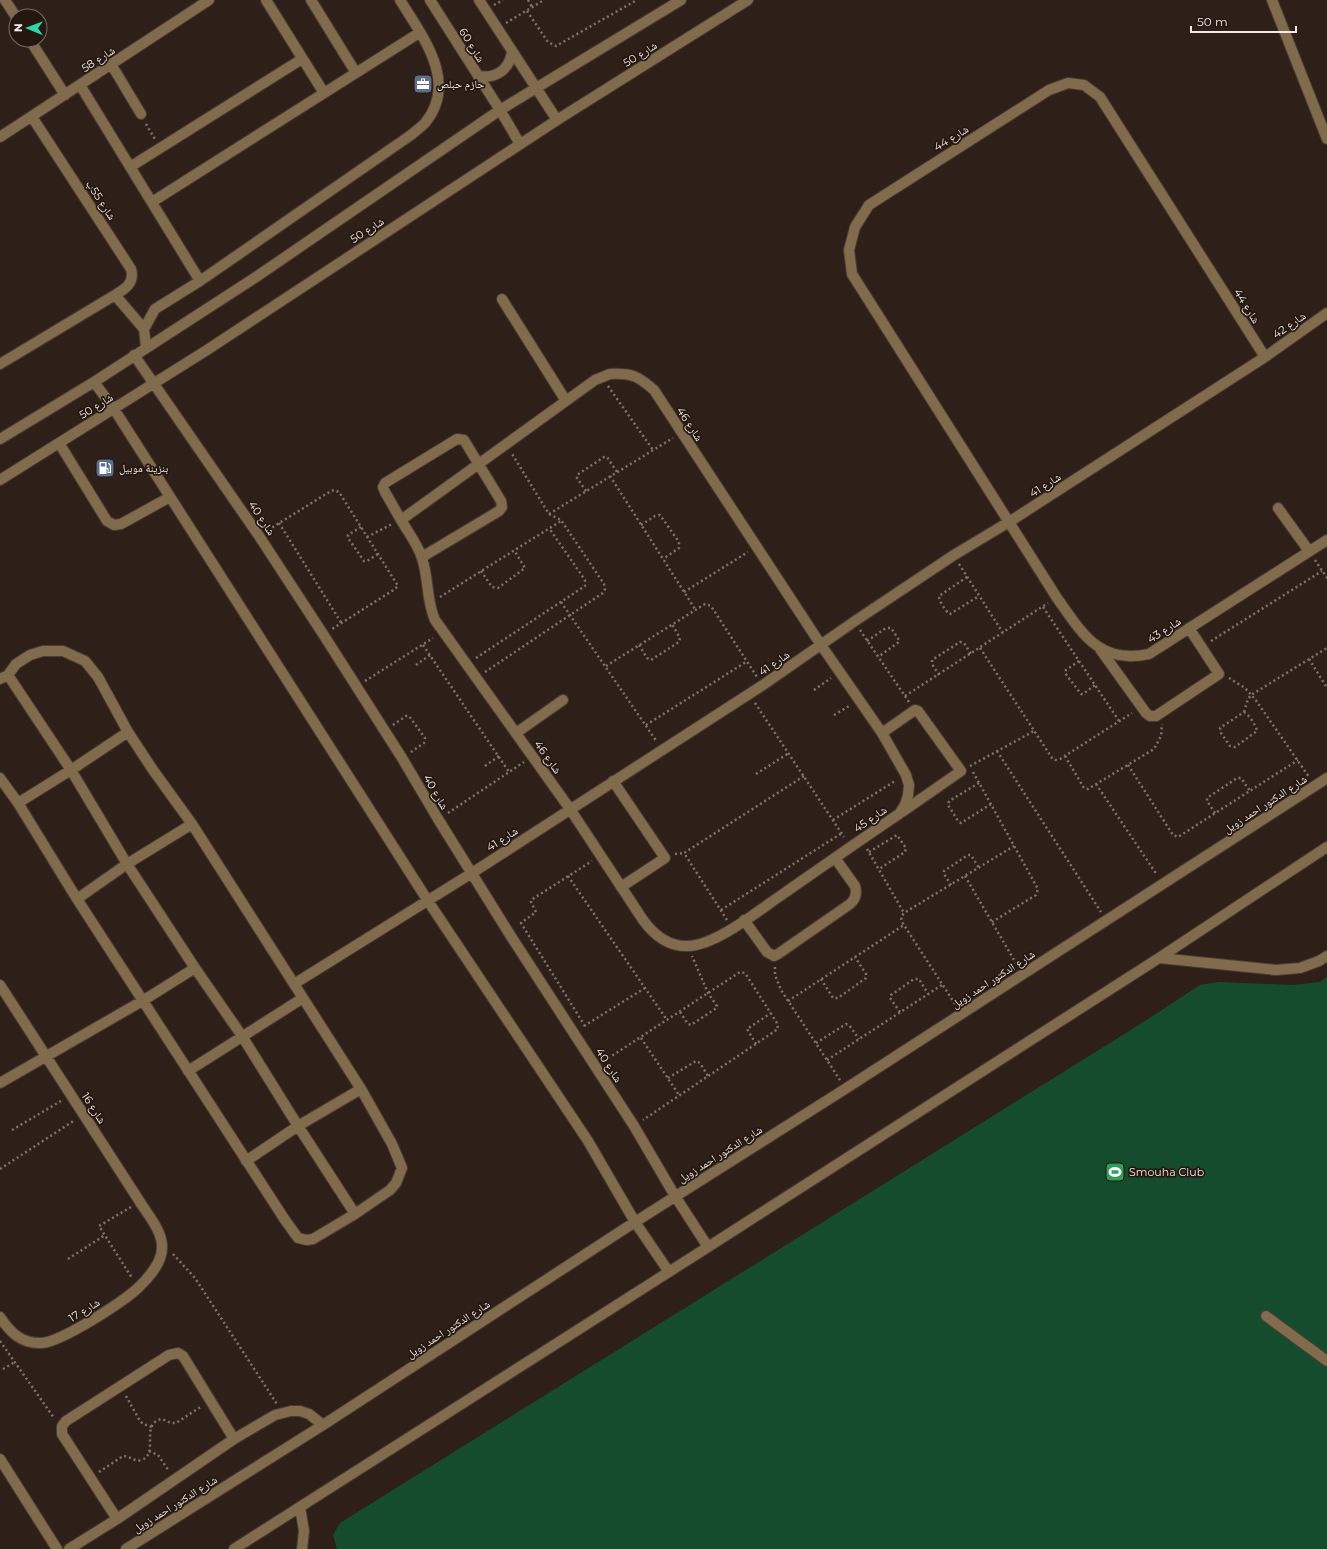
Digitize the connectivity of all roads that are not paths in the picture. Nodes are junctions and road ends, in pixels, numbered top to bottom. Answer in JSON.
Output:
{"nodes":[{"id":1,"x":209,"y":0,"type":"edge"},
{"id":2,"x":266,"y":0,"type":"edge"},
{"id":3,"x":311,"y":0,"type":"edge"},
{"id":4,"x":400,"y":0,"type":"edge"},
{"id":5,"x":430,"y":0,"type":"edge"},
{"id":6,"x":479,"y":0,"type":"edge"},
{"id":7,"x":681,"y":0,"type":"edge"},
{"id":8,"x":748,"y":0,"type":"edge"},
{"id":9,"x":1272,"y":0,"type":"edge"},
{"id":10,"x":420,"y":33,"type":"junction"},
{"id":11,"x":35,"y":48,"type":"edge"},
{"id":12,"x":512,"y":52,"type":"junction"},
{"id":13,"x":302,"y":58,"type":"junction"},
{"id":14,"x":112,"y":64,"type":"junction"},
{"id":15,"x":356,"y":73,"type":"junction"},
{"id":16,"x":478,"y":76,"type":"junction"},
{"id":17,"x":80,"y":85,"type":"junction"},
{"id":18,"x":536,"y":89,"type":"junction"},
{"id":19,"x":324,"y":93,"type":"junction"},
{"id":20,"x":64,"y":95,"type":"junction"},
{"id":21,"x":500,"y":110,"type":"junction"},
{"id":22,"x":141,"y":114,"type":"road end"},
{"id":23,"x":32,"y":117,"type":"junction"},
{"id":24,"x":556,"y":120,"type":"junction"},
{"id":25,"x":0,"y":137,"type":"edge"},
{"id":26,"x":1327,"y":138,"type":"edge"},
{"id":27,"x":520,"y":144,"type":"junction"},
{"id":28,"x":130,"y":167,"type":"junction"},
{"id":29,"x":152,"y":202,"type":"junction"},
{"id":30,"x":200,"y":281,"type":"junction"},
{"id":31,"x":115,"y":295,"type":"junction"},
{"id":32,"x":502,"y":299,"type":"dead end"},
{"id":33,"x":1327,"y":313,"type":"edge"},
{"id":34,"x":144,"y":329,"type":"junction"},
{"id":35,"x":146,"y":347,"type":"junction"},
{"id":36,"x":134,"y":355,"type":"junction"},
{"id":37,"x":1265,"y":357,"type":"junction"},
{"id":38,"x":0,"y":364,"type":"edge"},
{"id":39,"x":94,"y":382,"type":"junction"},
{"id":40,"x":154,"y":382,"type":"junction"},
{"id":41,"x":566,"y":401,"type":"junction"},
{"id":42,"x":114,"y":409,"type":"junction"},
{"id":43,"x":0,"y":439,"type":"edge"},
{"id":44,"x":59,"y":443,"type":"junction"},
{"id":45,"x":479,"y":464,"type":"junction"},
{"id":46,"x":0,"y":480,"type":"edge"},
{"id":47,"x":170,"y":496,"type":"junction"},
{"id":48,"x":1278,"y":508,"type":"dead end"},
{"id":49,"x":402,"y":520,"type":"junction"},
{"id":50,"x":1009,"y":522,"type":"junction"},
{"id":51,"x":1327,"y":540,"type":"edge"},
{"id":52,"x":1309,"y":551,"type":"junction"},
{"id":53,"x":422,"y":557,"type":"junction"},
{"id":54,"x":1189,"y":628,"type":"junction"},
{"id":55,"x":821,"y":645,"type":"junction"},
{"id":56,"x":1098,"y":647,"type":"junction"},
{"id":57,"x":4,"y":677,"type":"edge"},
{"id":58,"x":563,"y":700,"type":"dead end"},
{"id":59,"x":128,"y":732,"type":"junction"},
{"id":60,"x":516,"y":733,"type":"junction"},
{"id":61,"x":882,"y":733,"type":"junction"},
{"id":62,"x":71,"y":770,"type":"junction"},
{"id":63,"x":0,"y":778,"type":"edge"},
{"id":64,"x":1327,"y":778,"type":"edge"},
{"id":65,"x":613,"y":782,"type":"junction"},
{"id":66,"x":18,"y":803,"type":"junction"},
{"id":67,"x":570,"y":809,"type":"junction"},
{"id":68,"x":898,"y":814,"type":"junction"},
{"id":69,"x":192,"y":824,"type":"junction"},
{"id":70,"x":1327,"y":847,"type":"edge"},
{"id":71,"x":835,"y":858,"type":"junction"},
{"id":72,"x":127,"y":864,"type":"junction"},
{"id":73,"x":472,"y":873,"type":"junction"},
{"id":74,"x":621,"y":886,"type":"junction"},
{"id":75,"x":77,"y":899,"type":"junction"},
{"id":76,"x":428,"y":901,"type":"junction"},
{"id":77,"x":744,"y":920,"type":"junction"},
{"id":78,"x":688,"y":946,"type":"joint"},
{"id":79,"x":1327,"y":956,"type":"edge"},
{"id":80,"x":1159,"y":958,"type":"junction"},
{"id":81,"x":195,"y":968,"type":"junction"},
{"id":82,"x":294,"y":984,"type":"junction"},
{"id":83,"x":0,"y":985,"type":"edge"},
{"id":84,"x":303,"y":998,"type":"junction"},
{"id":85,"x":144,"y":1000,"type":"junction"},
{"id":86,"x":242,"y":1036,"type":"junction"},
{"id":87,"x":46,"y":1056,"type":"junction"},
{"id":88,"x":188,"y":1071,"type":"junction"},
{"id":89,"x":0,"y":1083,"type":"edge"},
{"id":90,"x":361,"y":1089,"type":"junction"},
{"id":91,"x":298,"y":1126,"type":"junction"},
{"id":92,"x":246,"y":1161,"type":"junction"},
{"id":93,"x":675,"y":1196,"type":"junction"},
{"id":94,"x":355,"y":1214,"type":"junction"},
{"id":95,"x":635,"y":1222,"type":"junction"},
{"id":96,"x":162,"y":1247,"type":"joint"},
{"id":97,"x":708,"y":1248,"type":"junction"},
{"id":98,"x":669,"y":1272,"type":"junction"},
{"id":99,"x":1266,"y":1316,"type":"dead end"},
{"id":100,"x":0,"y":1317,"type":"edge"},
{"id":101,"x":1327,"y":1361,"type":"edge"},
{"id":102,"x":323,"y":1425,"type":"junction"},
{"id":103,"x":234,"y":1439,"type":"junction"},
{"id":104,"x":0,"y":1460,"type":"edge"},
{"id":105,"x":300,"y":1507,"type":"junction"},
{"id":106,"x":117,"y":1519,"type":"junction"},
{"id":107,"x":56,"y":1549,"type":"edge"},
{"id":108,"x":69,"y":1549,"type":"edge"},
{"id":109,"x":126,"y":1549,"type":"edge"},
{"id":110,"x":234,"y":1549,"type":"edge"},
{"id":111,"x":302,"y":1549,"type":"edge"}],
"edges":[{"from":1,"to":14,"type":"street","name":"شارع 58"},
{"from":2,"to":13,"type":"street"},
{"from":3,"to":15,"type":"street"},
{"from":4,"to":10,"type":"street"},
{"from":5,"to":16,"type":"street","name":"شارع 60"},
{"from":6,"to":12,"type":"street"},
{"from":7,"to":18,"type":"street","name":"شارع 50"},
{"from":8,"to":24,"type":"street","name":"شارع 50"},
{"from":9,"to":26,"type":"street"},
{"from":10,"to":15,"type":"street"},
{"from":10,"to":30,"type":"street"},
{"from":11,"to":20,"type":"street"},
{"from":12,"to":16,"type":"street"},
{"from":12,"to":18,"type":"street"},
{"from":13,"to":19,"type":"street"},
{"from":13,"to":28,"type":"street"},
{"from":14,"to":17,"type":"street","name":"شارع 58"},
{"from":14,"to":22,"type":"street"},
{"from":15,"to":19,"type":"street"},
{"from":16,"to":21,"type":"street","name":"شارع 60"},
{"from":17,"to":20,"type":"street","name":"شارع 58"},
{"from":17,"to":28,"type":"street"},
{"from":18,"to":21,"type":"street","name":"شارع 50"},
{"from":18,"to":24,"type":"street"},
{"from":19,"to":29,"type":"street"},
{"from":20,"to":23,"type":"street","name":"شارع 58"},
{"from":21,"to":27,"type":"street","name":"شارع 60"},
{"from":21,"to":35,"type":"street","name":"شارع 50"},
{"from":23,"to":25,"type":"street","name":"شارع 58"},
{"from":23,"to":31,"type":"street","name":"شارع 55ب"},
{"from":24,"to":27,"type":"street","name":"شارع 50"},
{"from":27,"to":40,"type":"street","name":"شارع 50"},
{"from":28,"to":29,"type":"street"},
{"from":29,"to":30,"type":"street"},
{"from":30,"to":34,"type":"street"},
{"from":31,"to":34,"type":"street"},
{"from":31,"to":38,"type":"street","name":"شارع 55ب"},
{"from":32,"to":41,"type":"street"},
{"from":33,"to":37,"type":"street","name":"شارع 42"},
{"from":34,"to":35,"type":"street"},
{"from":35,"to":36,"type":"street","name":"شارع 50"},
{"from":36,"to":39,"type":"street","name":"شارع 50"},
{"from":36,"to":40,"type":"street","name":"شارع 40"},
{"from":37,"to":50,"type":"street","name":"شارع 41"},
{"from":37,"to":50,"type":"street","name":"شارع 44"},
{"from":39,"to":42,"type":"street"},
{"from":39,"to":43,"type":"street","name":"شارع 50"},
{"from":40,"to":42,"type":"street","name":"شارع 50"},
{"from":40,"to":73,"type":"street","name":"شارع 40"},
{"from":41,"to":45,"type":"street","name":"شارع 46"},
{"from":41,"to":55,"type":"street","name":"شارع 46"},
{"from":42,"to":44,"type":"street","name":"شارع 50"},
{"from":42,"to":47,"type":"street"},
{"from":44,"to":46,"type":"street","name":"شارع 50"},
{"from":44,"to":47,"type":"street"},
{"from":45,"to":49,"type":"street","name":"شارع 46"},
{"from":45,"to":49,"type":"street","name":"شارع 46"},
{"from":45,"to":53,"type":"street"},
{"from":47,"to":76,"type":"street"},
{"from":48,"to":52,"type":"street"},
{"from":49,"to":53,"type":"street","name":"شارع 46"},
{"from":50,"to":55,"type":"street","name":"شارع 41"},
{"from":50,"to":56,"type":"street","name":"شارع 43"},
{"from":51,"to":52,"type":"street","name":"شارع 43"},
{"from":52,"to":54,"type":"street","name":"شارع 43"},
{"from":53,"to":60,"type":"street","name":"شارع 46"},
{"from":54,"to":56,"type":"street","name":"شارع 43"},
{"from":54,"to":56,"type":"street"},
{"from":55,"to":61,"type":"street","name":"شارع 45"},
{"from":55,"to":65,"type":"street","name":"شارع 41"},
{"from":57,"to":59,"type":"street"},
{"from":57,"to":62,"type":"street"},
{"from":58,"to":60,"type":"street"},
{"from":59,"to":62,"type":"street"},
{"from":59,"to":69,"type":"street"},
{"from":60,"to":67,"type":"street","name":"شارع 46"},
{"from":61,"to":68,"type":"street","name":"شارع 45"},
{"from":61,"to":68,"type":"street"},
{"from":62,"to":66,"type":"street"},
{"from":62,"to":72,"type":"street"},
{"from":63,"to":66,"type":"street"},
{"from":64,"to":93,"type":"street","name":"شارع الدكتور احمد زويل"},
{"from":65,"to":67,"type":"street","name":"شارع 41"},
{"from":65,"to":74,"type":"street"},
{"from":66,"to":75,"type":"street"},
{"from":67,"to":73,"type":"street","name":"شارع 41"},
{"from":67,"to":74,"type":"street","name":"شارع 46"},
{"from":68,"to":71,"type":"street","name":"شارع 45"},
{"from":69,"to":72,"type":"street"},
{"from":69,"to":82,"type":"street"},
{"from":70,"to":80,"type":"street"},
{"from":71,"to":77,"type":"street","name":"شارع 45"},
{"from":71,"to":77,"type":"street"},
{"from":72,"to":75,"type":"street"},
{"from":72,"to":81,"type":"street"},
{"from":73,"to":76,"type":"street","name":"شارع 41"},
{"from":73,"to":93,"type":"street","name":"شارع 40"},
{"from":74,"to":78,"type":"street","name":"شارع 46"},
{"from":75,"to":85,"type":"street"},
{"from":76,"to":82,"type":"street","name":"شارع 41"},
{"from":76,"to":95,"type":"street"},
{"from":77,"to":78,"type":"street","name":"شارع 45"},
{"from":79,"to":80,"type":"street"},
{"from":80,"to":97,"type":"street"},
{"from":81,"to":85,"type":"street"},
{"from":81,"to":86,"type":"street"},
{"from":82,"to":84,"type":"street"},
{"from":83,"to":87,"type":"street","name":"شارع 16"},
{"from":84,"to":86,"type":"street"},
{"from":84,"to":90,"type":"street"},
{"from":85,"to":87,"type":"street"},
{"from":85,"to":88,"type":"street"},
{"from":86,"to":88,"type":"street"},
{"from":86,"to":91,"type":"street"},
{"from":87,"to":89,"type":"street"},
{"from":87,"to":96,"type":"street","name":"شارع 16"},
{"from":88,"to":92,"type":"street"},
{"from":90,"to":91,"type":"street"},
{"from":90,"to":94,"type":"street"},
{"from":91,"to":92,"type":"street"},
{"from":91,"to":94,"type":"street"},
{"from":92,"to":94,"type":"street"},
{"from":93,"to":95,"type":"street","name":"شارع الدكتور احمد زويل"},
{"from":93,"to":97,"type":"street","name":"شارع 40"},
{"from":95,"to":98,"type":"street"},
{"from":95,"to":102,"type":"street","name":"شارع الدكتور احمد زويل"},
{"from":96,"to":100,"type":"street","name":"شارع 17"},
{"from":97,"to":98,"type":"street"},
{"from":98,"to":105,"type":"street"},
{"from":99,"to":101,"type":"street"},
{"from":102,"to":103,"type":"street"},
{"from":102,"to":109,"type":"street","name":"شارع الدكتور احمد زويل"},
{"from":103,"to":106,"type":"street"},
{"from":103,"to":106,"type":"street"},
{"from":104,"to":107,"type":"street"},
{"from":105,"to":110,"type":"street"},
{"from":105,"to":111,"type":"street"},
{"from":106,"to":108,"type":"street"}]}
